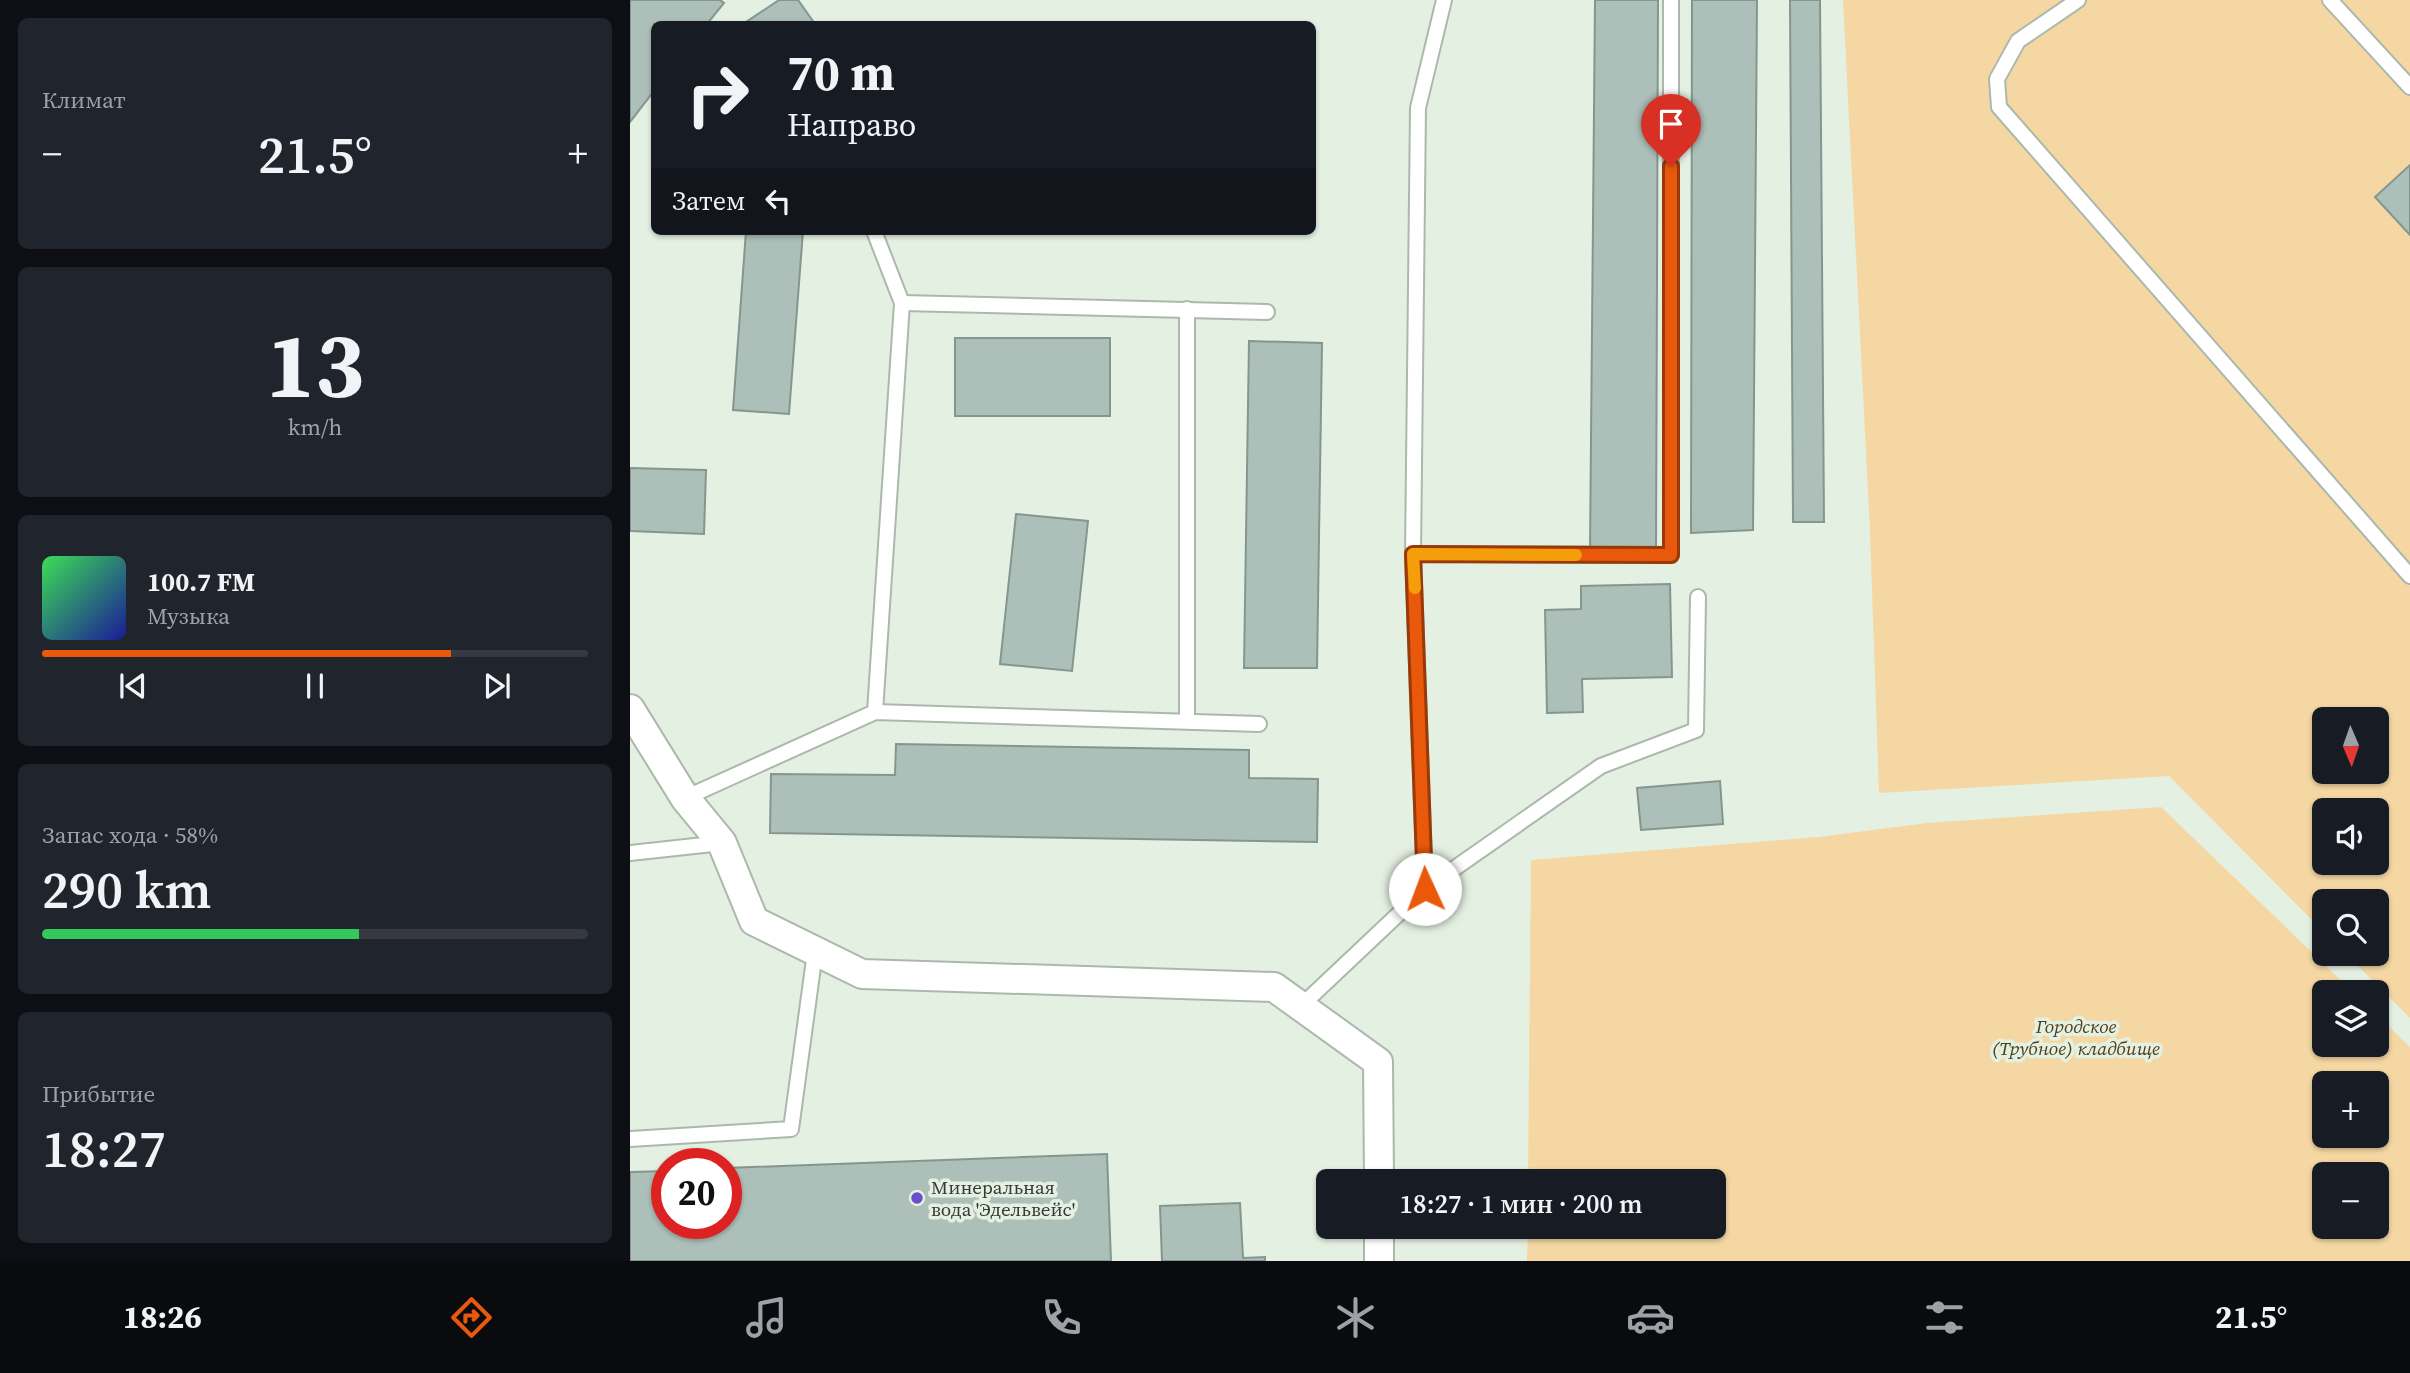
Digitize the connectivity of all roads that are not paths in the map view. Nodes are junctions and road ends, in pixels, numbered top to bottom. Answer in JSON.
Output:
{"nodes":[{"id":1,"x":1444,"y":0,"type":"edge"},
{"id":2,"x":1671,"y":0,"type":"edge"},
{"id":3,"x":2078,"y":0,"type":"edge"},
{"id":4,"x":2330,"y":0,"type":"edge"},
{"id":5,"x":2410,"y":87,"type":"edge"},
{"id":6,"x":876,"y":235,"type":"edge"},
{"id":7,"x":902,"y":303,"type":"junction"},
{"id":8,"x":1187,"y":309,"type":"junction"},
{"id":9,"x":1267,"y":312,"type":"dead end"},
{"id":10,"x":1413,"y":554,"type":"junction"},
{"id":11,"x":2410,"y":576,"type":"edge"},
{"id":12,"x":1698,"y":597,"type":"dead end"},
{"id":13,"x":630,"y":709,"type":"edge"},
{"id":14,"x":875,"y":712,"type":"junction"},
{"id":15,"x":1187,"y":722,"type":"junction"},
{"id":16,"x":1259,"y":724,"type":"dead end"},
{"id":17,"x":685,"y":797,"type":"junction"},
{"id":18,"x":722,"y":843,"type":"junction"},
{"id":19,"x":630,"y":853,"type":"edge"},
{"id":20,"x":1425,"y":889,"type":"junction"},
{"id":21,"x":815,"y":951,"type":"junction"},
{"id":22,"x":1301,"y":1006,"type":"junction"},
{"id":23,"x":630,"y":1139,"type":"edge"},
{"id":24,"x":1378,"y":1169,"type":"edge"},
{"id":25,"x":1379,"y":1239,"type":"edge"},
{"id":26,"x":1379,"y":1261,"type":"edge"}],
"edges":[{"from":1,"to":10,"type":"lane"},
{"from":2,"to":10,"type":"lane"},
{"from":3,"to":11,"type":"lane"},
{"from":4,"to":5,"type":"lane"},
{"from":6,"to":7,"type":"lane"},
{"from":7,"to":8,"type":"lane"},
{"from":7,"to":14,"type":"lane"},
{"from":8,"to":9,"type":"lane"},
{"from":8,"to":15,"type":"lane"},
{"from":10,"to":20,"type":"lane"},
{"from":12,"to":20,"type":"lane"},
{"from":13,"to":17,"type":"street"},
{"from":14,"to":15,"type":"lane"},
{"from":14,"to":17,"type":"lane"},
{"from":15,"to":16,"type":"lane"},
{"from":17,"to":18,"type":"street"},
{"from":18,"to":19,"type":"lane"},
{"from":18,"to":21,"type":"street"},
{"from":20,"to":22,"type":"lane"},
{"from":21,"to":22,"type":"street"},
{"from":21,"to":23,"type":"lane"},
{"from":22,"to":24,"type":"street"},
{"from":25,"to":26,"type":"street"}]}
